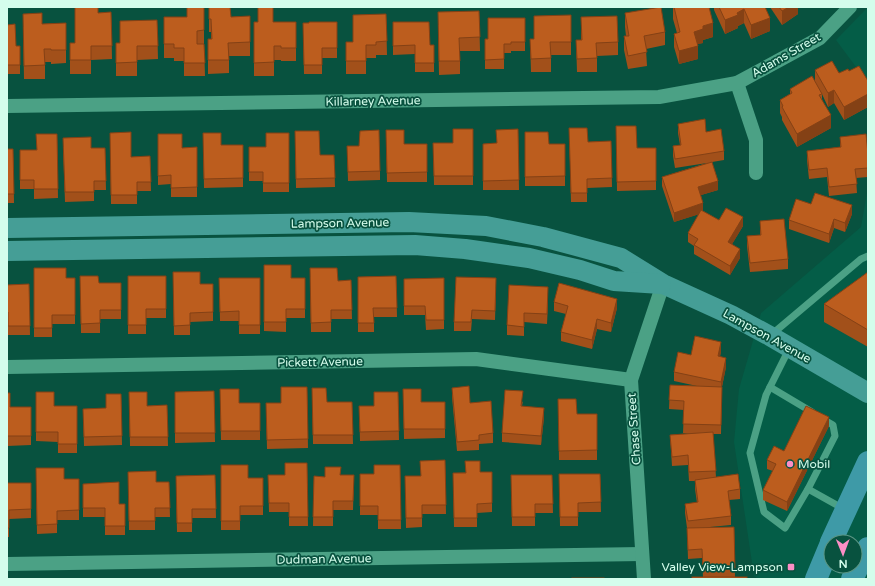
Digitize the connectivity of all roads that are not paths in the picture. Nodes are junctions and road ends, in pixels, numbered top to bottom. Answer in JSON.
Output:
{"nodes":[{"id":1,"x":850,"y":7,"type":"edge"},
{"id":2,"x":737,"y":83,"type":"junction"},
{"id":3,"x":7,"y":106,"type":"edge"},
{"id":4,"x":756,"y":173,"type":"dead end"},
{"id":5,"x":7,"y":228,"type":"edge"},
{"id":6,"x":7,"y":251,"type":"edge"},
{"id":7,"x":868,"y":256,"type":"edge"},
{"id":8,"x":663,"y":284,"type":"junction"},
{"id":9,"x":770,"y":336,"type":"junction"},
{"id":10,"x":790,"y":347,"type":"junction"},
{"id":11,"x":7,"y":367,"type":"edge"},
{"id":12,"x":631,"y":380,"type":"junction"},
{"id":13,"x":770,"y":387,"type":"junction"},
{"id":14,"x":868,"y":393,"type":"edge"},
{"id":15,"x":868,"y":462,"type":"edge"},
{"id":16,"x":808,"y":489,"type":"junction"},
{"id":17,"x":846,"y":510,"type":"junction"},
{"id":18,"x":835,"y":534,"type":"edge"},
{"id":19,"x":868,"y":548,"type":"edge"},
{"id":20,"x":642,"y":554,"type":"junction"},
{"id":21,"x":823,"y":562,"type":"edge"},
{"id":22,"x":7,"y":564,"type":"edge"},
{"id":23,"x":857,"y":576,"type":"edge"},
{"id":24,"x":644,"y":579,"type":"edge"},
{"id":25,"x":816,"y":579,"type":"edge"}],
"edges":[{"from":1,"to":2,"type":"street","name":"Adams Street"},
{"from":2,"to":3,"type":"street","name":"Killarney Avenue"},
{"from":2,"to":4,"type":"street"},
{"from":5,"to":8,"type":"main road","name":"Lampson Avenue"},
{"from":6,"to":8,"type":"main road","name":"Lampson Avenue"},
{"from":7,"to":9,"type":"lane"},
{"from":8,"to":9,"type":"main road","name":"Lampson Avenue"},
{"from":8,"to":12,"type":"street","name":"Chase Street"},
{"from":9,"to":10,"type":"main road","name":"Lampson Avenue"},
{"from":10,"to":13,"type":"lane"},
{"from":10,"to":14,"type":"main road","name":"Lampson Avenue"},
{"from":11,"to":12,"type":"street","name":"Pickett Avenue"},
{"from":12,"to":20,"type":"street","name":"Chase Street"},
{"from":13,"to":16,"type":"lane"},
{"from":13,"to":16,"type":"lane"},
{"from":15,"to":17,"type":"main road"},
{"from":16,"to":17,"type":"lane"},
{"from":17,"to":18,"type":"main road"},
{"from":19,"to":23,"type":"main road"},
{"from":20,"to":22,"type":"street","name":"Dudman Avenue"},
{"from":20,"to":24,"type":"street","name":"Chase Street"},
{"from":21,"to":25,"type":"main road"}]}
